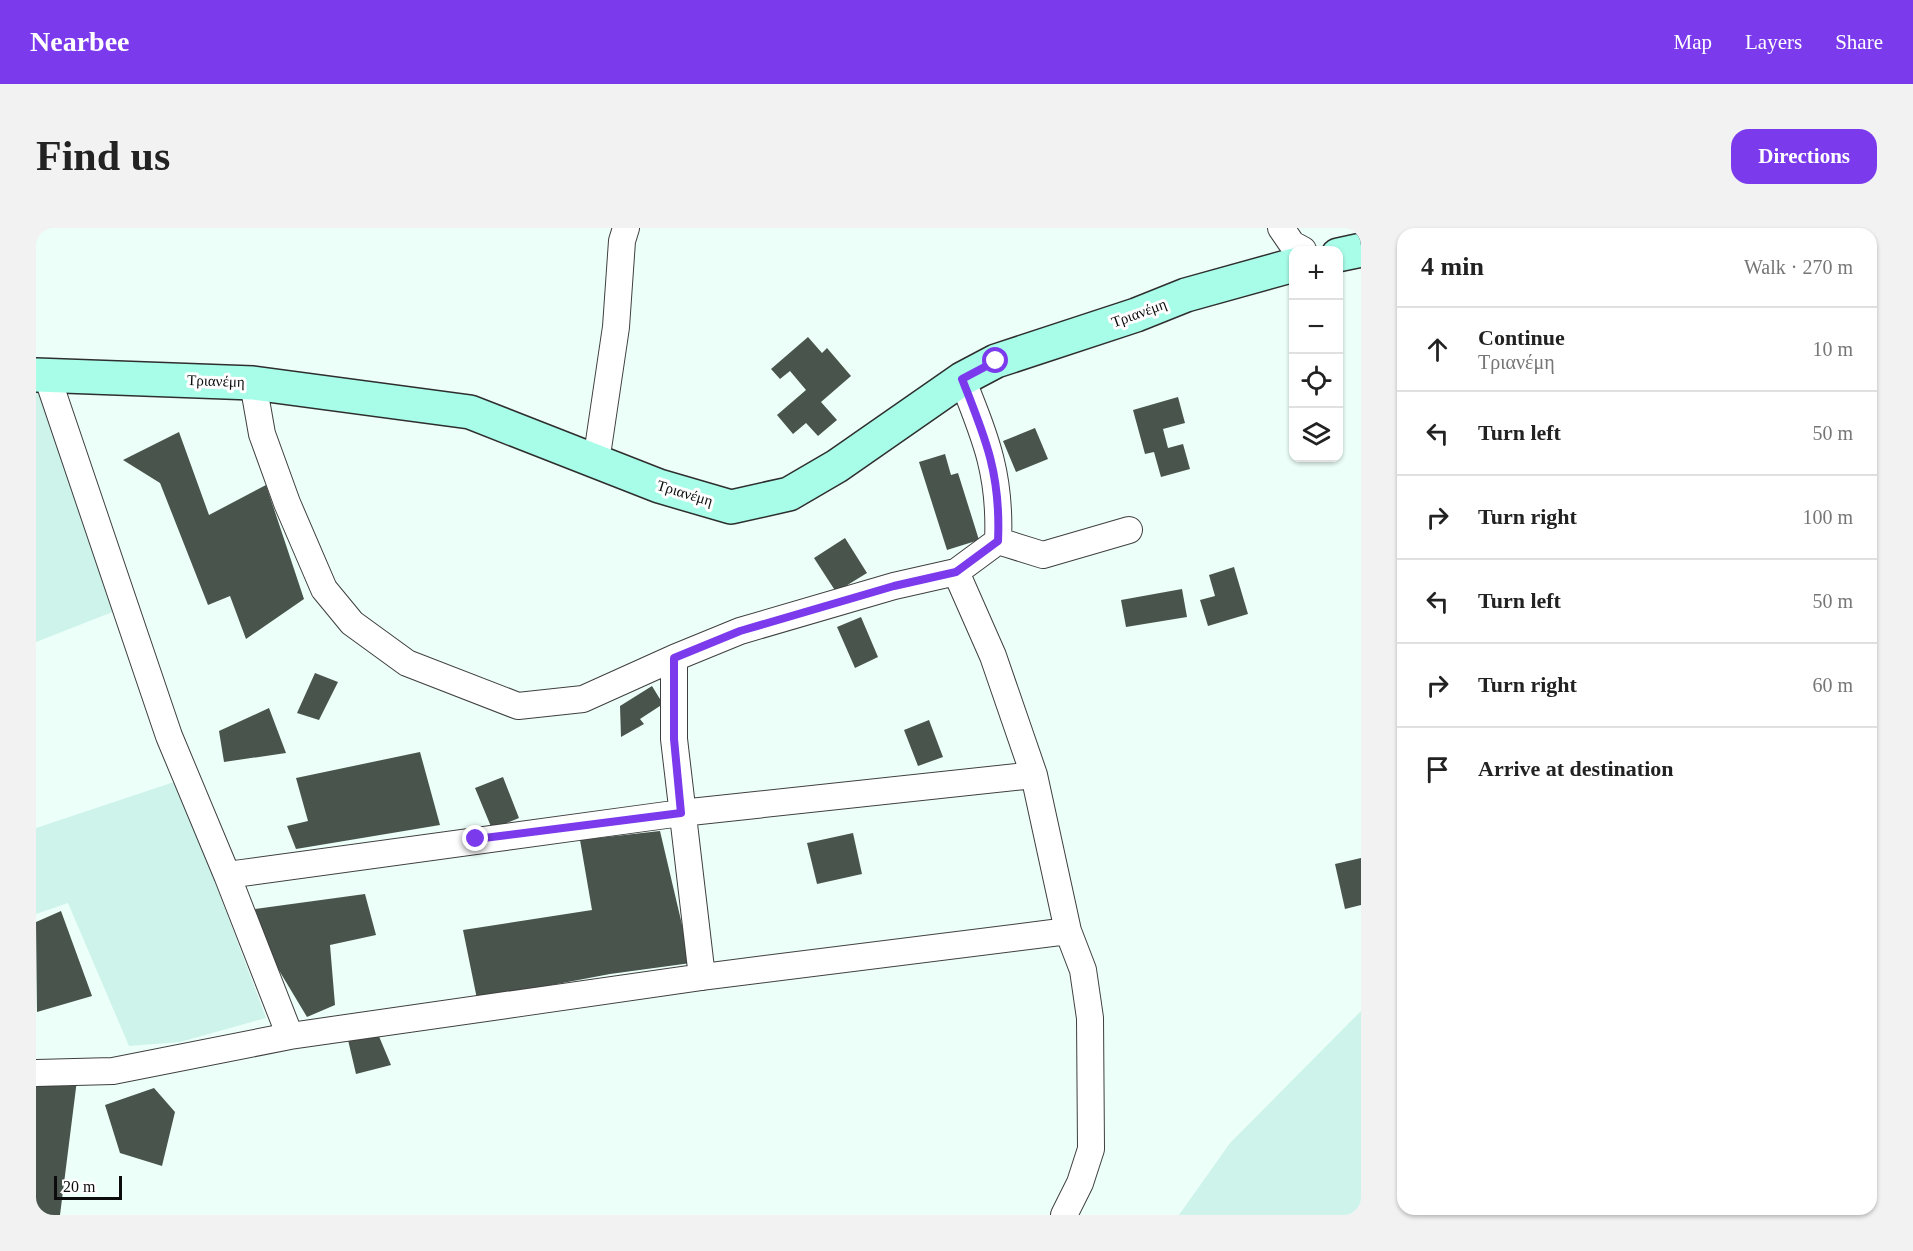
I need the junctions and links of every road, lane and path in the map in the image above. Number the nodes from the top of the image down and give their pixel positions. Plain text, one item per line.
1 (626, 228) edge
2 (1281, 228) edge
3 (1296, 246) edge
4 (1361, 250) edge
5 (1343, 254) edge
6 (1289, 266) edge
7 (42, 375) edge
8 (962, 379) junction
9 (253, 383) junction
10 (596, 462) junction
11 (1129, 530) dead end
12 (998, 541) junction
13 (956, 572) junction
14 (674, 658) junction
15 (1034, 775) junction
16 (681, 813) junction
17 (227, 875) junction
18 (1068, 931) junction
19 (702, 977) junction
20 (290, 1036) junction
21 (36, 1072) edge
22 (1064, 1215) edge

1 - 10 street
2 - 3 street
4 - 5 street
6 - 8 street, Τριανέμη
7 - 9 street, Τριανέμη
7 - 17 street
8 - 10 street, Τριανέμη
8 - 12 street
9 - 10 street, Τριανέμη
9 - 14 street
11 - 12 street
12 - 13 street
13 - 14 street
13 - 15 street
14 - 16 street
15 - 16 street
15 - 18 street
16 - 17 street
16 - 19 street
17 - 20 street
18 - 19 street
18 - 22 street
19 - 20 street
20 - 21 street

